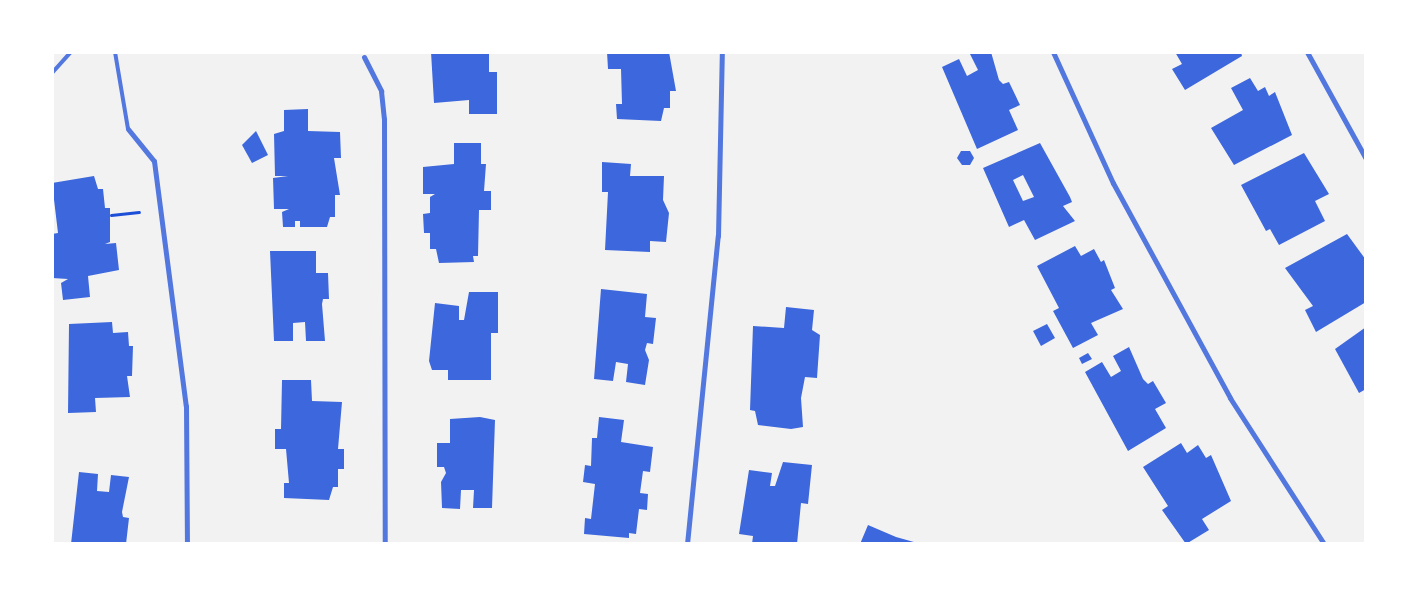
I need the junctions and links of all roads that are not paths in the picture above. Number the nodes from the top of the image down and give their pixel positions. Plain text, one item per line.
1 (70, 52) edge
2 (115, 52) edge
3 (722, 52) edge
4 (1053, 52) edge
5 (1307, 52) edge
6 (364, 57) dead end
7 (52, 73) edge
8 (128, 129) joint
9 (1366, 159) edge
10 (187, 544) edge
11 (385, 544) edge
12 (687, 544) edge
13 (1324, 544) edge

1 - 7 lane
2 - 8 lane
3 - 12 street
4 - 13 street
5 - 9 street
6 - 11 street
8 - 10 street

